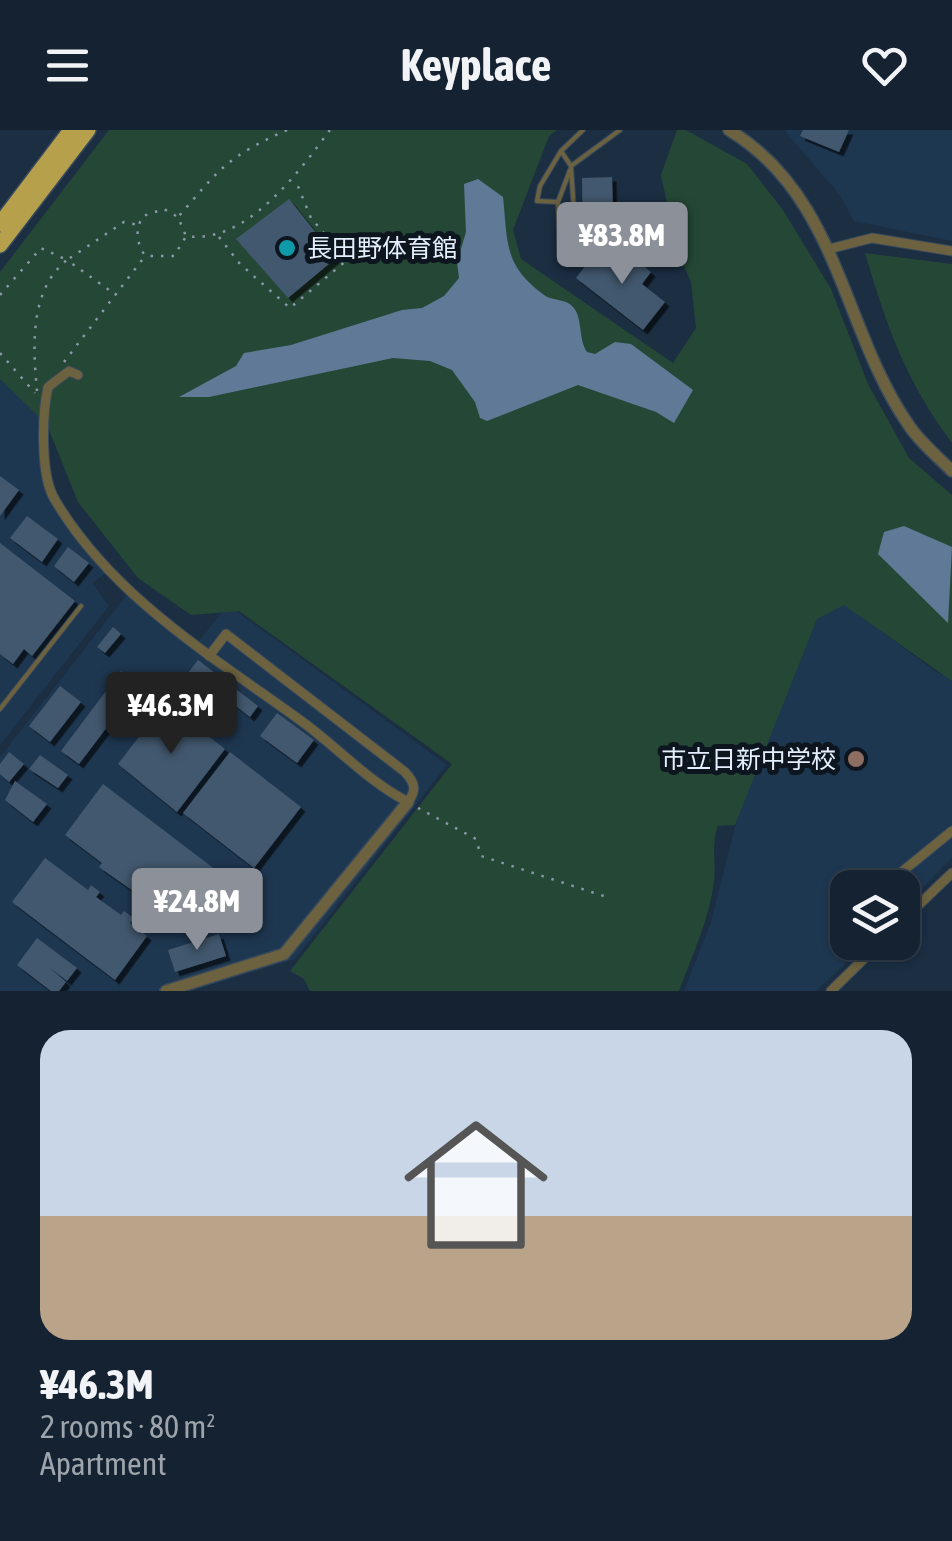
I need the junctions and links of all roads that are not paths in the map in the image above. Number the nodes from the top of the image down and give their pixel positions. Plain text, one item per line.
1 (60, 130) edge
2 (71, 130) edge
3 (91, 130) edge
4 (582, 130) edge
5 (620, 130) edge
6 (729, 130) edge
7 (749, 136) edge
8 (561, 151) junction
9 (571, 166) junction
10 (22, 195) junction
11 (558, 202) junction
12 (0, 224) edge
13 (0, 244) edge
14 (830, 249) junction
15 (952, 252) edge
16 (78, 375) dead end
17 (952, 471) edge
18 (81, 606) dead end
19 (209, 656) junction
20 (0, 709) edge
21 (408, 802) junction
22 (952, 831) edge
23 (904, 870) edge
24 (952, 873) edge
25 (920, 904) edge
26 (863, 960) edge
27 (166, 991) edge
28 (831, 991) edge

1 - 10 highway
2 - 10 highway
3 - 13 highway
4 - 8 lane
5 - 9 lane
6 - 7 street
7 - 14 street
8 - 9 lane
8 - 11 lane
9 - 11 lane
9 - 11 lane
10 - 12 highway
14 - 15 street
14 - 17 street
16 - 19 street
18 - 20 lane
19 - 21 street
19 - 21 street
21 - 27 street
22 - 23 street
24 - 25 street
26 - 28 street

